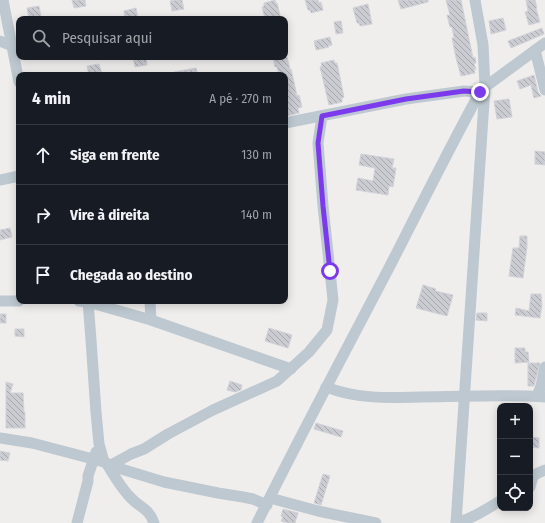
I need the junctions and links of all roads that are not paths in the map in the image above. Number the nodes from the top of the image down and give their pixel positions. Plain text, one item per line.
1 (3, 0) edge
2 (475, 0) edge
3 (8, 27) junction
4 (0, 41) edge
5 (545, 43) edge
6 (12, 46) junction
7 (535, 50) junction
8 (17, 72) edge
9 (482, 89) junction
10 (545, 90) edge
11 (322, 116) junction
12 (288, 122) edge
13 (16, 177) edge
14 (0, 180) edge
15 (0, 301) edge
16 (16, 301) edge
17 (85, 304) edge
18 (95, 304) edge
19 (150, 304) edge
20 (151, 320) junction
21 (545, 367) edge
22 (291, 369) junction
23 (326, 387) junction
24 (464, 396) junction
25 (541, 396) edge
26 (0, 438) edge
27 (107, 463) junction
28 (545, 470) edge
29 (533, 476) edge
30 (88, 481) junction
31 (268, 501) junction
32 (497, 503) edge
33 (77, 523) edge
34 (154, 523) edge
35 (257, 523) edge
36 (376, 523) edge
37 (456, 523) edge

1 - 3 street
2 - 9 street
3 - 4 street
3 - 6 street
4 - 6 street
5 - 7 street
6 - 8 street
7 - 9 street
7 - 10 street
9 - 11 street
9 - 23 street
9 - 24 street
11 - 12 street
11 - 22 street
13 - 14 street
15 - 16 street
17 - 27 street
18 - 20 street
19 - 20 street
20 - 22 street
21 - 25 street
22 - 27 street
23 - 24 street
23 - 31 street
24 - 25 street
24 - 37 street
26 - 27 street
27 - 30 street
27 - 30 street
27 - 31 street
27 - 34 street
28 - 29 street
30 - 33 street
31 - 35 street
31 - 36 street
32 - 37 street

